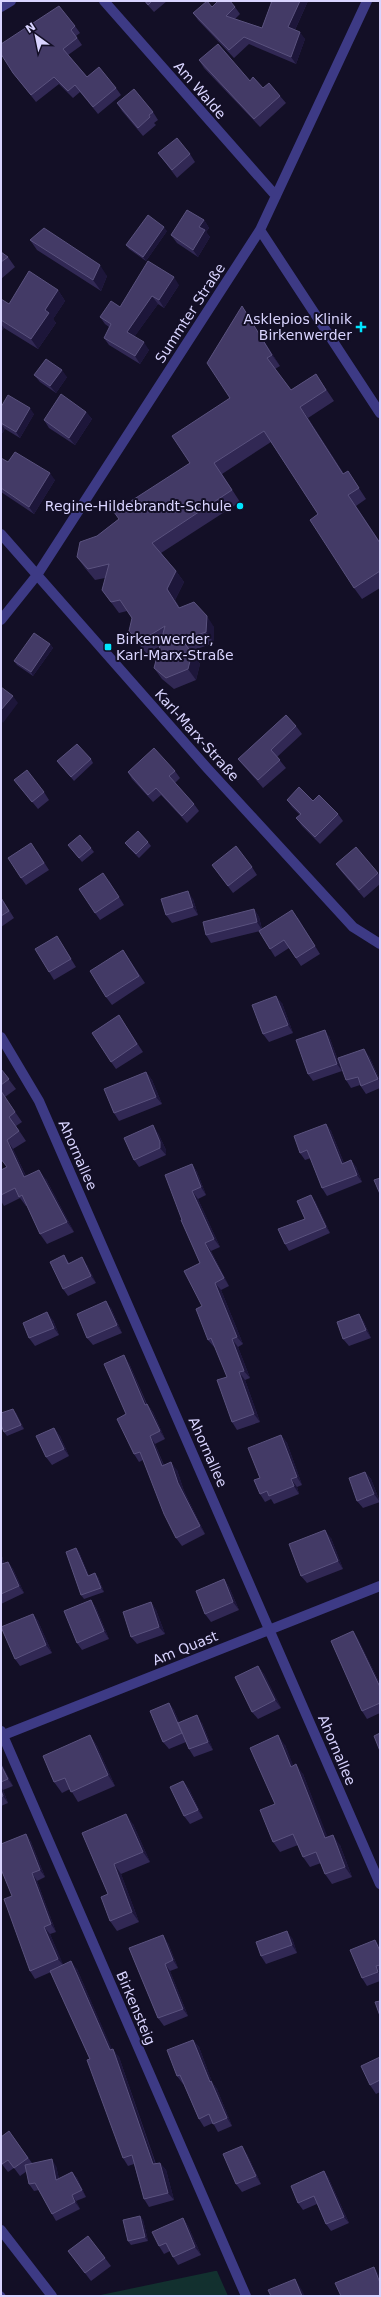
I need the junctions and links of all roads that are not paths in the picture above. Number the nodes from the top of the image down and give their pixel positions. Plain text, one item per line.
1 (11, 1) edge
2 (104, 1) edge
3 (367, 1) edge
4 (1, 7) edge
5 (276, 196) junction
6 (260, 230) junction
7 (380, 413) edge
8 (1, 534) edge
9 (37, 575) junction
10 (1, 620) edge
11 (380, 944) edge
12 (1, 1037) edge
13 (380, 1586) edge
14 (270, 1629) junction
15 (2, 1734) edge
16 (380, 1884) edge
17 (1, 2230) edge
18 (52, 2296) edge
19 (246, 2296) edge

1 - 4 street
2 - 5 street, Am Walde
3 - 5 street, Summter Straße
5 - 6 street, Summter Straße
6 - 7 street
6 - 9 street, Summter Straße
8 - 9 street, Karl-Marx-Straße
9 - 10 street, Summter Straße
9 - 11 street, Karl-Marx-Straße
12 - 14 street, Ahornallee
13 - 14 street, Am Quast
14 - 15 street, Am Quast
14 - 16 street, Ahornallee
15 - 19 street, Birkensteig
17 - 18 street

